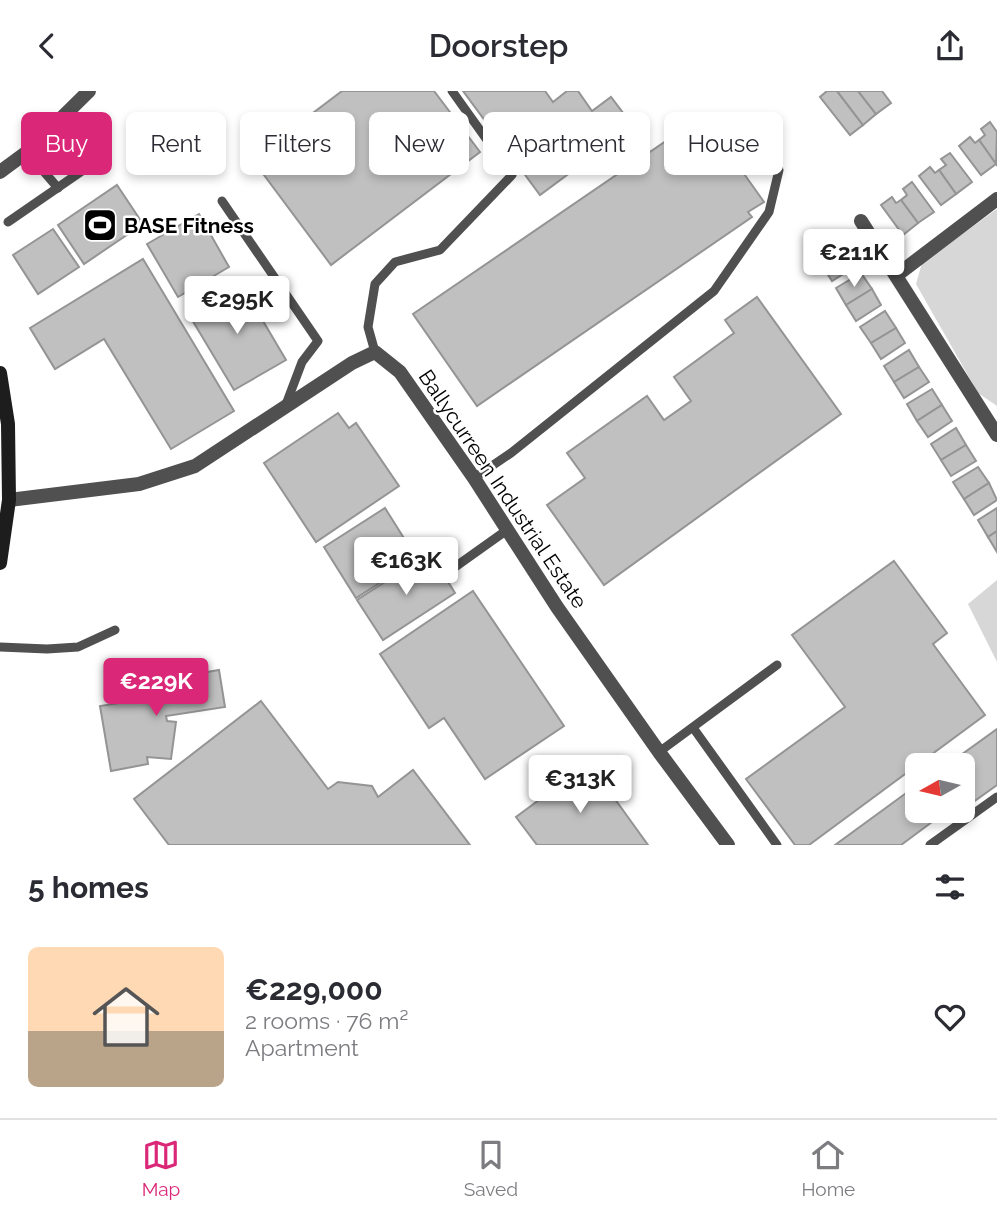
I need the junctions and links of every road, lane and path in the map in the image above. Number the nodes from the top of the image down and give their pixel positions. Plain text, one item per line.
1 (89, 91) edge
2 (453, 91) edge
3 (68, 112) edge
4 (21, 156) edge
5 (0, 172) edge
6 (47, 175) edge
7 (76, 175) edge
8 (778, 175) edge
9 (58, 188) junction
10 (997, 199) edge
11 (222, 201) dead end
12 (861, 221) dead end
13 (8, 222) dead end
14 (897, 275) junction
15 (375, 352) junction
16 (0, 374) edge
17 (285, 408) junction
18 (997, 435) edge
19 (474, 478) junction
20 (9, 500) junction
21 (508, 530) junction
22 (0, 563) edge
23 (455, 567) dead end
24 (115, 630) dead end
25 (0, 647) edge
26 (777, 665) dead end
27 (694, 729) junction
28 (659, 752) junction
29 (997, 797) edge
30 (935, 843) edge
31 (728, 845) edge
32 (778, 845) edge

1 - 3 street
2 - 15 lane
4 - 5 street
6 - 9 lane
7 - 9 lane
8 - 19 lane
9 - 13 lane
10 - 14 street
11 - 17 lane
12 - 14 street
14 - 18 street
15 - 17 street
15 - 19 street, Ballycurreen Industrial Estate
16 - 20 main road
17 - 20 street
19 - 21 street, Ballycurreen Industrial Estate
20 - 22 main road
21 - 23 lane
21 - 28 street, Ballycurreen Industrial Estate
24 - 25 lane
26 - 27 lane
27 - 28 lane
27 - 32 lane
28 - 31 street, Ballycurreen Industrial Estate
29 - 30 lane

